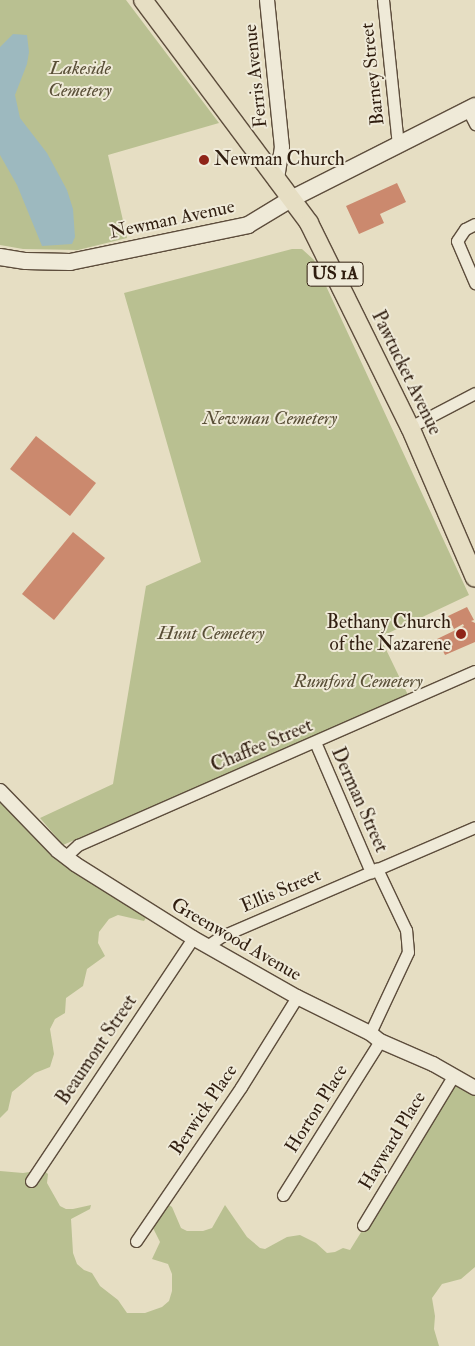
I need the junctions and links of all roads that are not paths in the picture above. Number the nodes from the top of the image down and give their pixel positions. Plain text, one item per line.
1 (267, 0) edge
2 (383, 0) edge
3 (150, 2) edge
4 (473, 113) edge
5 (398, 145) junction
6 (277, 178) junction
7 (291, 200) junction
8 (475, 224) edge
9 (0, 257) edge
10 (475, 283) edge
11 (475, 393) edge
12 (410, 427) junction
13 (470, 555) edge
14 (475, 578) edge
15 (475, 672) edge
16 (314, 742) junction
17 (0, 791) edge
18 (475, 827) edge
19 (66, 857) junction
20 (374, 871) junction
21 (193, 938) junction
22 (207, 946) junction
23 (297, 996) junction
24 (375, 1037) junction
25 (454, 1075) junction
26 (475, 1088) edge
27 (31, 1181) dead end
28 (283, 1195) dead end
29 (363, 1225) dead end
30 (136, 1241) dead end

1 - 6 street, Ferris Avenue
2 - 5 street, Barney Street
3 - 6 main road, Pawtucket Avenue / US 1A
4 - 5 main road, Newman Avenue
5 - 7 main road, Newman Avenue
6 - 7 main road, Pawtucket Avenue / US 1A
7 - 9 main road, Newman Avenue
7 - 12 main road, Pawtucket Avenue / US 1A
8 - 10 street
11 - 12 street
12 - 13 main road, Pawtucket Avenue / US 1A
13 - 14 main road, Pawtucket Avenue / US 1A
15 - 16 street, Chaffee Street
16 - 19 street, Chaffee Street
16 - 20 street, Derman Street
17 - 19 street, Greenwood Avenue
18 - 20 street, Ellis Street
19 - 21 street, Greenwood Avenue
20 - 22 street, Ellis Street
20 - 24 street, Derman Street
21 - 22 street, Greenwood Avenue
21 - 27 street, Beaumont Street
22 - 23 street, Greenwood Avenue
23 - 24 street, Greenwood Avenue
23 - 30 street, Berwick Place
24 - 25 street, Greenwood Avenue
24 - 28 street, Horton Place
25 - 26 street, Greenwood Avenue
25 - 29 street, Hayward Place

